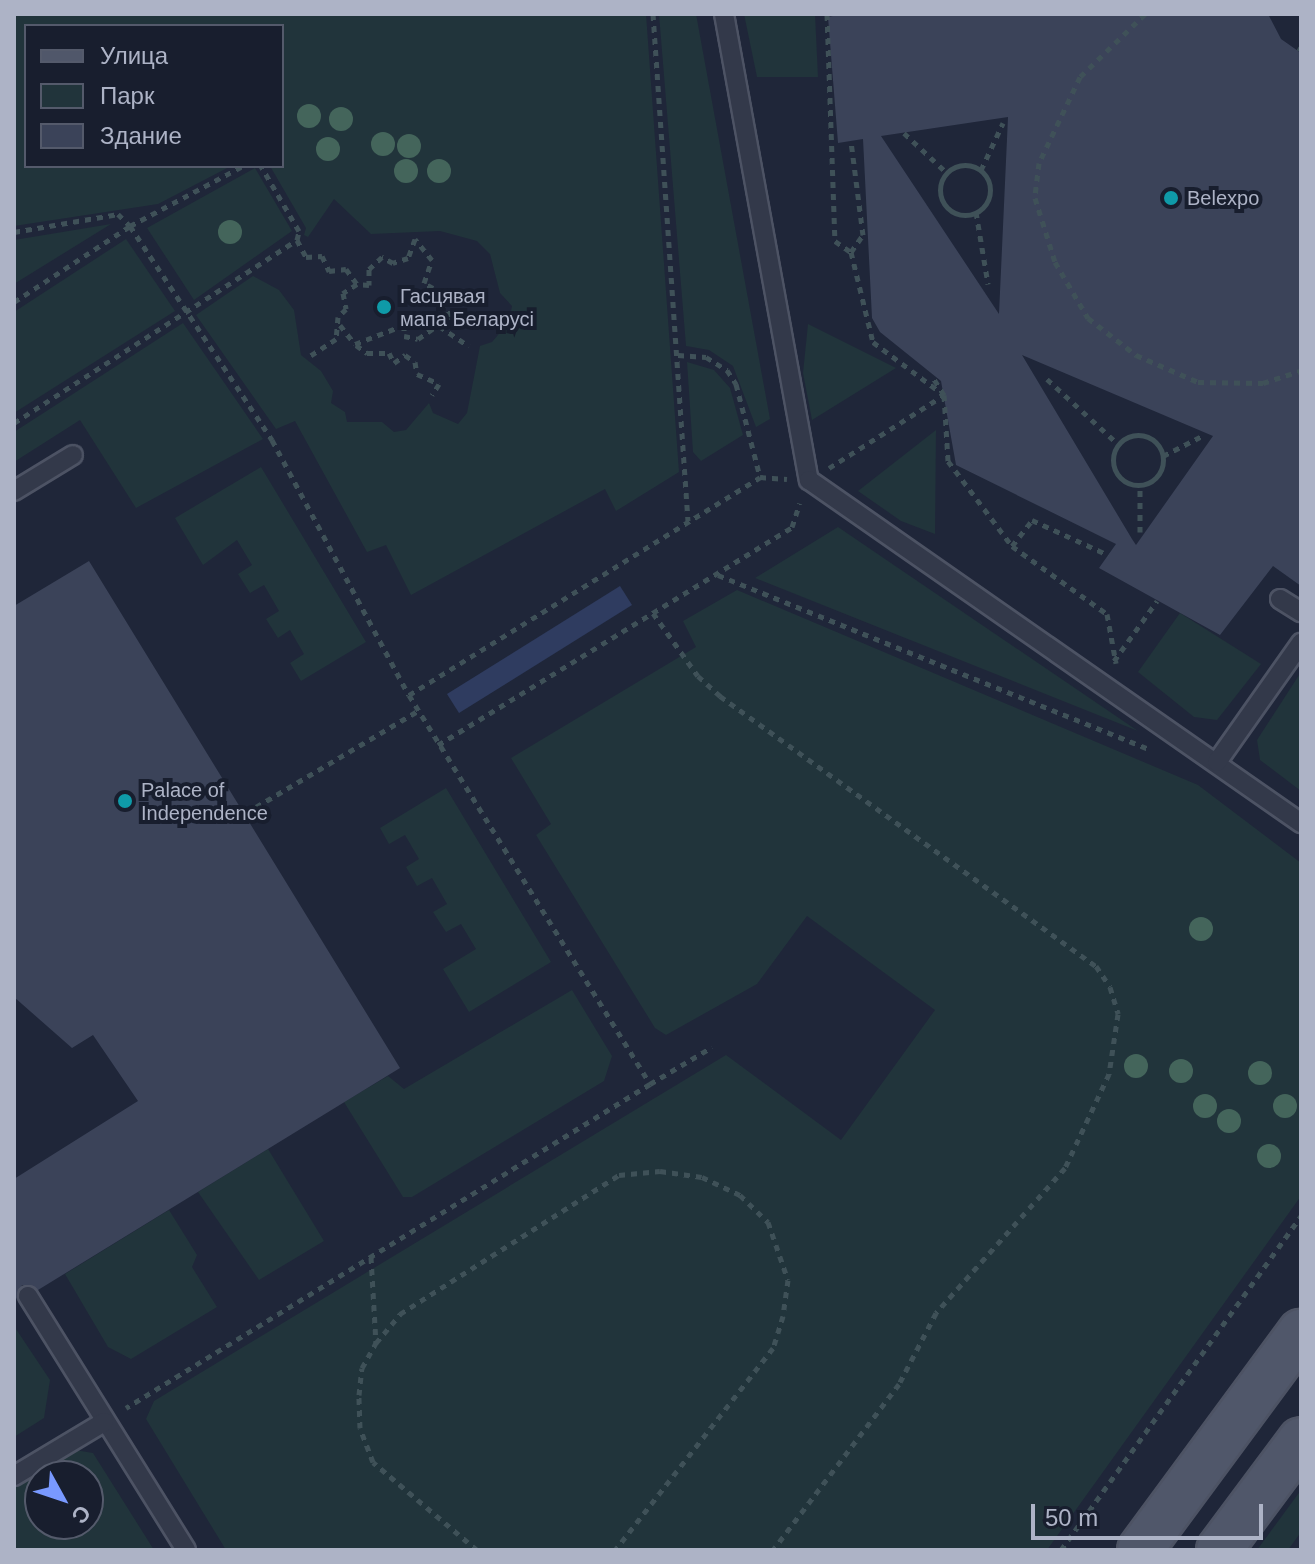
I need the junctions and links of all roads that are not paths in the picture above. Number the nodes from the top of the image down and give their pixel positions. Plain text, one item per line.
1 (724, 14) edge
2 (73, 455) dead end
3 (14, 491) edge
4 (1280, 599) dead end
5 (1301, 612) edge
6 (1301, 643) edge
7 (1217, 762) junction
8 (1301, 823) edge
9 (28, 1296) dead end
10 (1301, 1332) edge
11 (104, 1422) junction
12 (1301, 1440) edge
13 (14, 1476) edge
14 (186, 1550) edge
15 (1140, 1550) edge
16 (1219, 1550) edge

1 - 7 lane
2 - 3 lane
4 - 5 lane
6 - 7 lane
7 - 8 lane
9 - 11 lane
10 - 15 main road
11 - 13 lane
11 - 14 lane
12 - 16 main road

